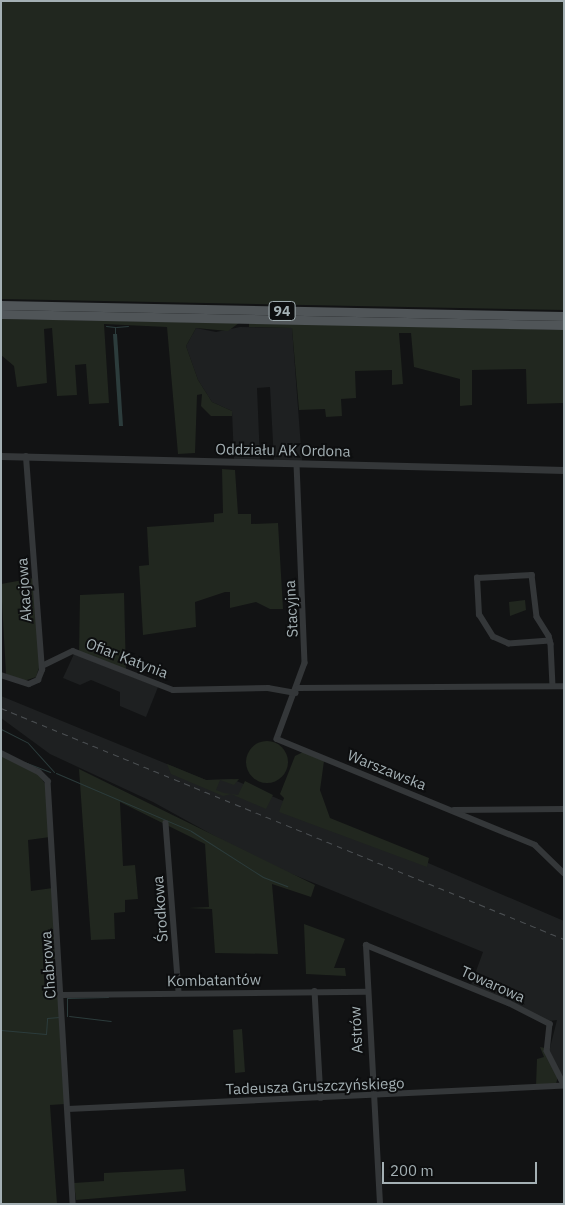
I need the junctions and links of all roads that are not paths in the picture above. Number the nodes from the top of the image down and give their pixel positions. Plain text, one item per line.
1 (1, 305) edge
2 (1, 314) edge
3 (564, 316) edge
4 (564, 325) edge
5 (1, 456) edge
6 (26, 457) junction
7 (297, 464) junction
8 (564, 470) edge
9 (550, 641) junction
10 (42, 666) junction
11 (1, 675) edge
12 (553, 686) junction
13 (564, 686) edge
14 (297, 690) junction
15 (285, 742) joint
16 (1, 752) edge
17 (564, 809) edge
18 (452, 810) junction
19 (481, 810) junction
20 (479, 822) junction
21 (166, 823) dead end
22 (564, 873) edge
23 (366, 946) joint
24 (315, 991) junction
25 (179, 992) junction
26 (367, 992) junction
27 (62, 995) junction
28 (564, 1085) edge
29 (372, 1096) junction
30 (321, 1098) junction
31 (68, 1109) junction
32 (73, 1204) edge
33 (380, 1204) edge

1 - 3 main road, 94
2 - 4 main road, 94
5 - 6 street, Oddziału AK Ordona
6 - 7 street, Oddziału AK Ordona
6 - 10 street, Akacjowa
7 - 8 street, Oddziału AK Ordona
7 - 14 street, Stacyjna
9 - 9 street
9 - 12 street
10 - 11 street
10 - 14 street, Ofiar Katynia
12 - 13 street, Ofiar Katynia
12 - 14 street, Ofiar Katynia
14 - 15 street, Stacyjna
15 - 18 street, Warszawska
16 - 27 street, Chabrowa
17 - 19 street, Warszawska
18 - 19 street, Warszawska
18 - 20 street
19 - 20 street
20 - 22 street
21 - 25 street, Środkowa
23 - 26 street, Astrów
23 - 28 street, Towarowa
24 - 25 street, Kombatantów
24 - 26 street, Kombatantów
24 - 30 street
25 - 27 street, Kombatantów
26 - 29 street, Astrów
27 - 31 street, Chabrowa
28 - 29 street, Tadeusza Gruszczyńskiego
29 - 30 street, Tadeusza Gruszczyńskiego
29 - 33 street, Astrów
30 - 31 street, Tadeusza Gruszczyńskiego
31 - 32 street, Chabrowa

